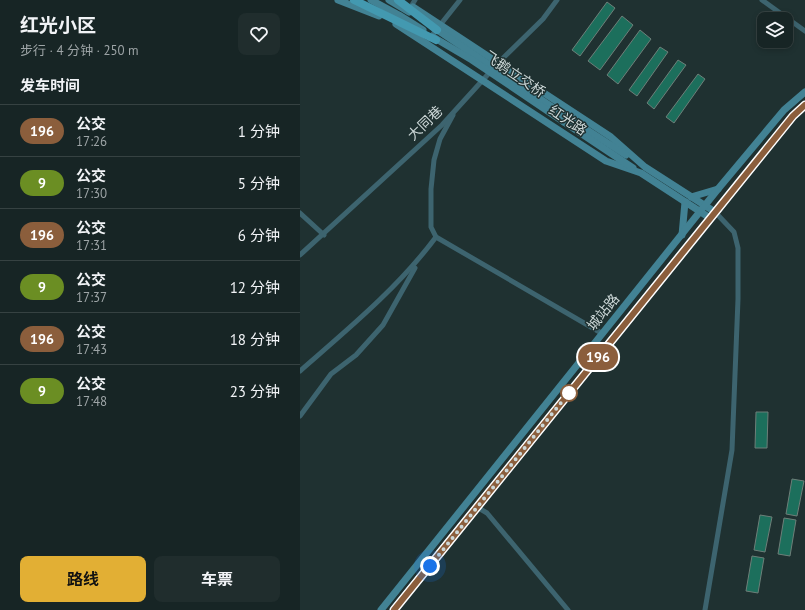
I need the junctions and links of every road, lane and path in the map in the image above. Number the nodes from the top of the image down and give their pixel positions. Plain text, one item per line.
1 (338, 0) edge
2 (354, 0) edge
3 (371, 0) edge
4 (389, 0) edge
5 (399, 0) edge
6 (416, 0) edge
7 (460, 0) edge
8 (557, 0) edge
9 (762, 0) edge
10 (411, 6) junction
11 (389, 20) junction
12 (397, 25) junction
13 (439, 27) junction
14 (805, 30) edge
15 (436, 40) junction
16 (426, 42) junction
17 (498, 63) junction
18 (483, 79) junction
19 (805, 92) edge
20 (805, 105) edge
21 (456, 109) junction
22 (565, 120) junction
23 (643, 170) junction
24 (718, 189) junction
25 (688, 199) junction
26 (702, 209) junction
27 (715, 212) junction
28 (300, 213) edge
29 (710, 218) junction
30 (324, 235) junction
31 (682, 235) junction
32 (436, 237) junction
33 (300, 255) edge
34 (419, 260) junction
35 (603, 334) junction
36 (300, 371) edge
37 (300, 416) edge
38 (477, 507) junction
39 (381, 610) edge
40 (394, 610) edge
41 (568, 610) edge
42 (705, 610) edge

1 - 11 main road
2 - 11 main road, 红光路
2 - 15 main road, bridge
3 - 15 main road, 飞鹅立交桥, bridge
4 - 13 main road, 飞鹅立交桥, bridge
5 - 10 main road, 红光路
5 - 13 main road, bridge
6 - 10 street
7 - 13 street
8 - 17 street, 大同巷
9 - 14 street
10 - 12 street
10 - 13 main road, 红光路
11 - 12 main road, 红光路
12 - 16 main road, 红光路
13 - 16 street
13 - 17 main road, 红光路
13 - 22 main road, 飞鹅立交桥, bridge
15 - 22 main road, 飞鹅立交桥, bridge
16 - 18 main road, 红光路
17 - 18 street, 大同巷
17 - 23 main road, 红光路
18 - 21 street, 大同巷
18 - 23 main road, 红光路
19 - 24 main road, 城站路
20 - 27 main road, 城站路
21 - 30 street, 大同巷
21 - 32 street
22 - 23 main road, 飞鹅立交桥
23 - 25 main road, 红光路
24 - 25 main road
24 - 26 main road, 城站路
25 - 26 main road, 红光路
25 - 31 main road
26 - 27 main road, 红光路
26 - 29 main road, 红光路
26 - 31 main road, 城站路
27 - 29 main road, 城站路
27 - 42 street
28 - 30 street
29 - 38 main road, 城站路
30 - 33 street, 大同巷
31 - 35 main road, 城站路
32 - 34 street
32 - 35 street
34 - 36 street
34 - 37 street
35 - 39 main road, 城站路
38 - 40 main road, 城站路
38 - 41 street

